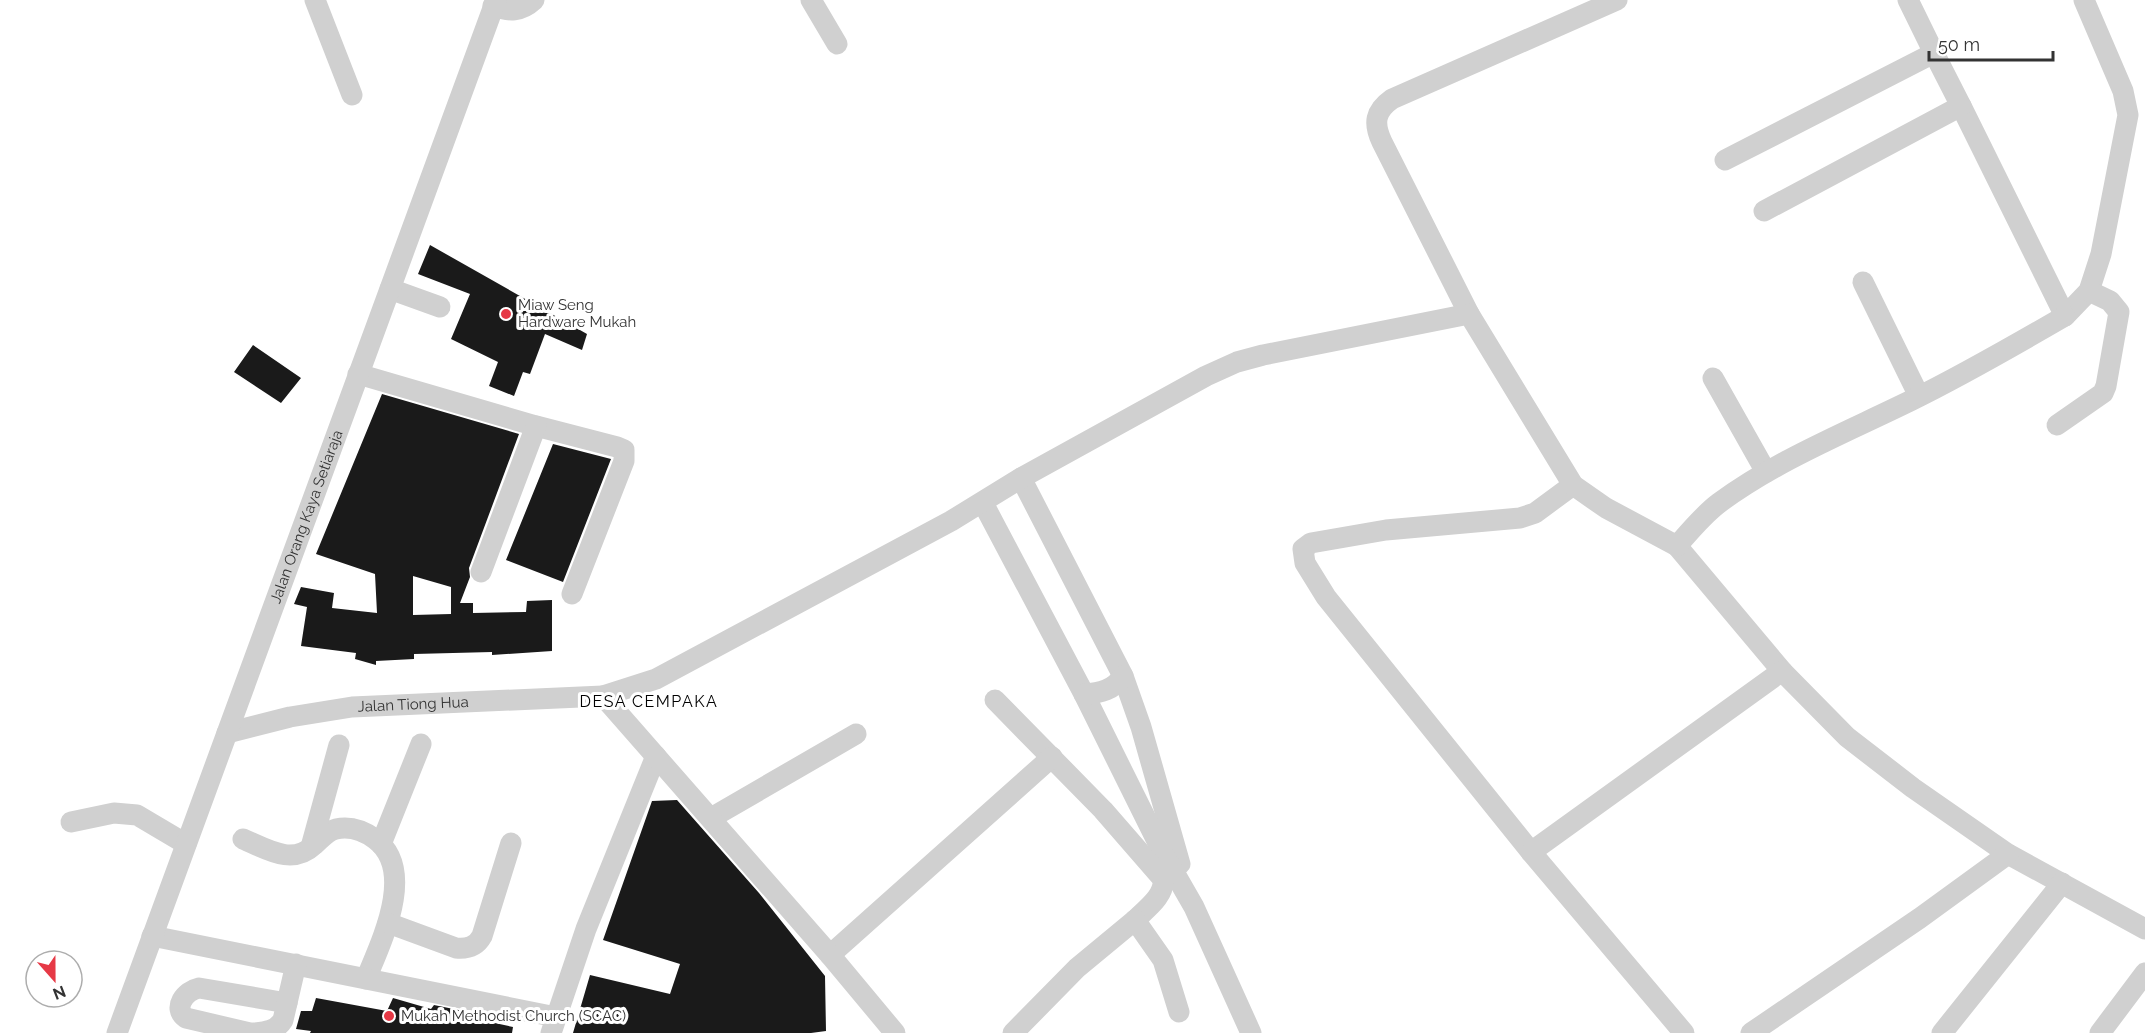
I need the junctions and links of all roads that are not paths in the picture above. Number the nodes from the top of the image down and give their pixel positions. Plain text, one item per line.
1 (315, 0) edge
2 (534, 0) edge
3 (811, 0) edge
4 (1617, 0) edge
5 (1908, 0) edge
6 (2084, 0) edge
7 (495, 3) edge
8 (837, 44) dead end
9 (1934, 53) junction
10 (352, 95) dead end
11 (1961, 106) junction
12 (1725, 160) dead end
13 (1764, 212) dead end
14 (1863, 282) dead end
15 (390, 289) junction
16 (2089, 291) junction
17 (441, 307) dead end
18 (1468, 315) junction
19 (2065, 316) junction
20 (358, 374) junction
21 (1713, 378) dead end
22 (1919, 396) junction
23 (2057, 425) dead end
24 (536, 426) junction
25 (1766, 472) junction
26 (1022, 478) junction
27 (1573, 485) junction
28 (983, 503) junction
29 (1677, 546) junction
30 (481, 572) dead end
31 (572, 594) dead end
32 (1782, 671) junction
33 (1124, 676) junction
34 (1084, 694) junction
35 (603, 696) junction
36 (995, 700) dead end
37 (226, 733) junction
38 (856, 734) dead end
39 (421, 744) dead end
40 (339, 745) dead end
41 (656, 756) junction
42 (1052, 758) junction
43 (711, 818) junction
44 (70, 822) dead end
45 (243, 839) dead end
46 (511, 843) dead end
47 (186, 844) junction
48 (381, 844) junction
49 (311, 848) junction
50 (1531, 852) junction
51 (2008, 854) junction
52 (2062, 883) junction
53 (1194, 907) junction
54 (1135, 920) junction
55 (388, 923) junction
56 (2145, 929) edge
57 (152, 936) junction
58 (831, 955) junction
59 (296, 964) junction
60 (366, 979) junction
61 (2143, 981) edge
62 (287, 1004) junction
63 (1179, 1012) dead end
64 (554, 1025) edge
65 (117, 1033) edge
66 (252, 1033) edge
67 (895, 1033) edge
68 (1013, 1033) edge
69 (1251, 1033) edge
70 (1684, 1033) edge
71 (1751, 1033) edge
72 (1942, 1033) edge
73 (2100, 1033) edge

1 - 10 street
2 - 7 street
3 - 8 street
4 - 18 street
5 - 9 street
6 - 16 street
7 - 15 street, Jalan Orang Kaya Setiaraja
9 - 11 street
9 - 12 street
11 - 13 street
11 - 19 street
14 - 22 street
15 - 17 street
15 - 20 street, Jalan Orang Kaya Setiaraja
16 - 19 street
16 - 23 street
18 - 26 street, Jalan Tiong Hua
18 - 27 street
19 - 22 street
20 - 24 street
20 - 37 street, Jalan Orang Kaya Setiaraja
21 - 25 street
22 - 25 street
24 - 30 street
24 - 31 street
25 - 29 street
26 - 28 street, Jalan Tiong Hua
26 - 33 street
27 - 29 street
27 - 50 street
28 - 34 street
28 - 35 street, Jalan Tiong Hua
29 - 32 street
32 - 50 street
32 - 51 street
33 - 34 street
33 - 53 street
34 - 53 street
35 - 37 street, Jalan Tiong Hua
35 - 41 street
36 - 42 street
37 - 47 street, Jalan Orang Kaya Setiaraja
38 - 43 street
39 - 48 street
40 - 49 street
41 - 43 street
41 - 64 street
42 - 54 street
42 - 58 street
43 - 58 street
44 - 47 street
45 - 49 street
46 - 55 street
47 - 57 street, Jalan Orang Kaya Setiaraja
48 - 49 street
48 - 55 street
50 - 70 street
51 - 52 street
51 - 71 street
52 - 56 street
52 - 72 street
53 - 69 street
54 - 63 street
54 - 68 street
55 - 60 street
57 - 59 street
57 - 65 street, Jalan Orang Kaya Setiaraja
58 - 67 street
59 - 60 street
59 - 62 street
60 - 64 street
61 - 73 street
62 - 66 street
62 - 66 street

